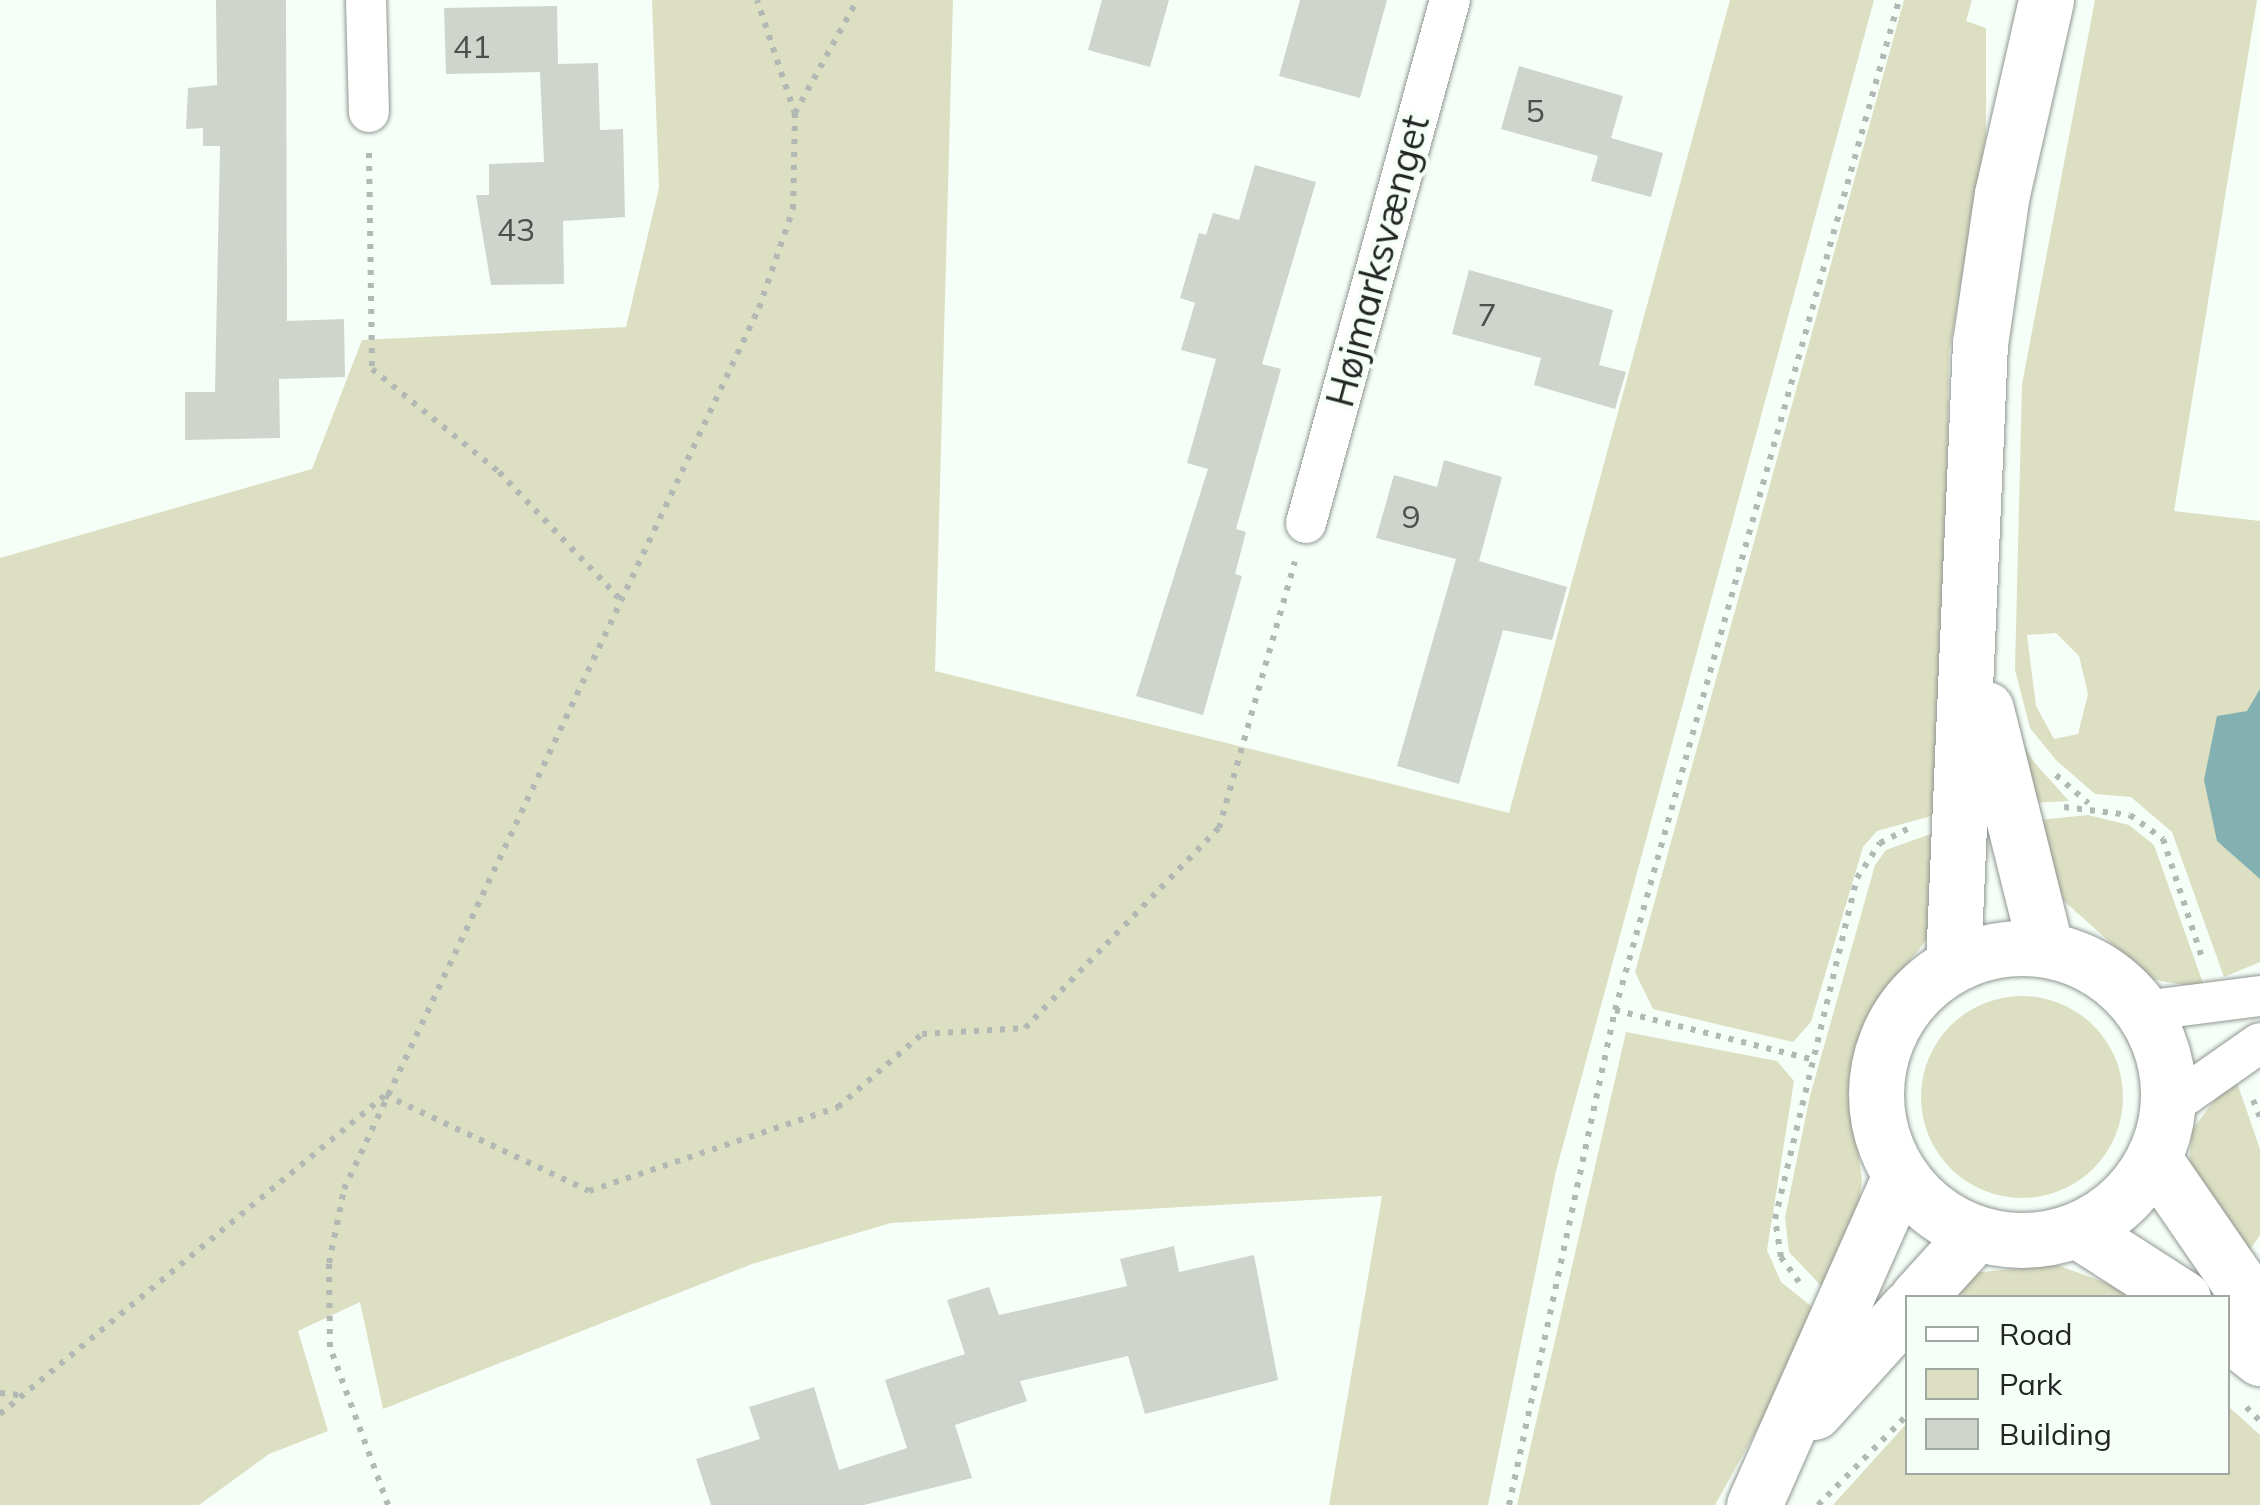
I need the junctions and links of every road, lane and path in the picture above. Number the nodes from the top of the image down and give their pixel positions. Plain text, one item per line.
1 (366, 0) edge
2 (757, 0) edge
3 (857, 0) edge
4 (1450, 0) edge
5 (1899, 0) edge
6 (2046, 0) edge
7 (369, 112) joint
8 (795, 114) junction
9 (1306, 522) joint
10 (621, 600) junction
11 (1968, 618) junction
12 (2046, 949) junction
13 (1953, 964) junction
14 (2260, 996) edge
15 (1615, 1010) junction
16 (2143, 1012) junction
17 (2260, 1043) edge
18 (1814, 1060) dead end
19 (386, 1095) junction
20 (2160, 1133) junction
21 (1900, 1175) junction
22 (2077, 1230) junction
23 (1976, 1234) junction
24 (1919, 1295) edge
25 (2178, 1295) edge
26 (1905, 1311) edge
27 (2260, 1313) edge
28 (2230, 1335) edge
29 (2260, 1358) edge
30 (0, 1393) edge
31 (20, 1395) junction
32 (0, 1414) edge
33 (1905, 1417) edge
34 (1791, 1436) junction
35 (388, 1505) edge
36 (1509, 1505) edge
37 (1754, 1505) edge
38 (1818, 1505) edge

1 - 7 street
2 - 8 path
3 - 8 path
4 - 9 street, Højmarksvænget
5 - 15 path
6 - 11 street
7 - 10 path
8 - 10 path
9 - 19 path
10 - 19 path
11 - 12 street
11 - 13 street
12 - 13 street
12 - 16 street
13 - 21 street
14 - 16 street
15 - 18 path
15 - 36 path
16 - 20 street
17 - 20 street
19 - 31 path
19 - 35 path
20 - 22 street
20 - 27 street
21 - 23 street
21 - 34 street
22 - 23 street
22 - 25 street
23 - 24 street
26 - 34 street
28 - 29 street
30 - 31 path
31 - 32 path
33 - 38 path
34 - 37 street

